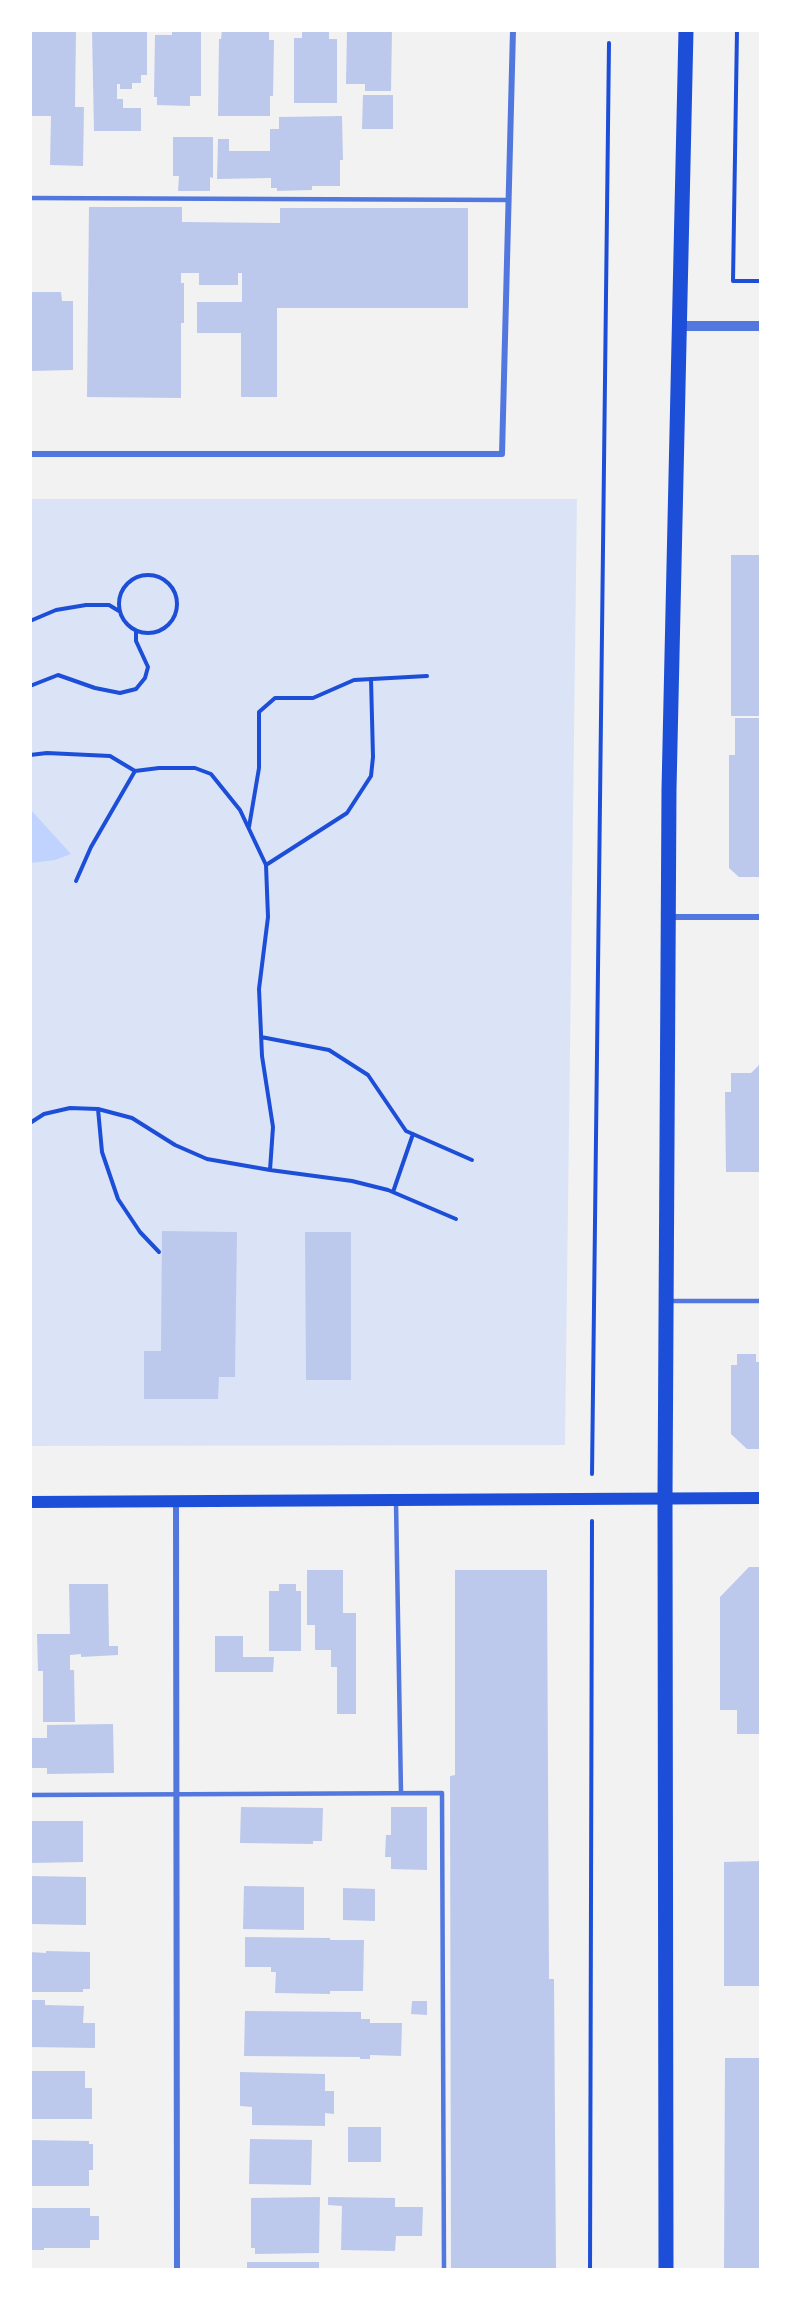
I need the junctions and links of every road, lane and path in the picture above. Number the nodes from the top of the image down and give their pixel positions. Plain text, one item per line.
1 (513, 30) edge
2 (686, 30) edge
3 (737, 30) edge
4 (609, 43) dead end
5 (30, 198) edge
6 (509, 200) junction
7 (761, 281) edge
8 (678, 326) junction
9 (761, 326) edge
10 (30, 454) edge
11 (120, 611) junction
12 (30, 621) edge
13 (136, 631) junction
14 (427, 676) dead end
15 (371, 679) junction
16 (30, 686) edge
17 (30, 755) edge
18 (135, 771) junction
19 (248, 828) junction
20 (266, 865) junction
21 (76, 881) dead end
22 (669, 917) junction
23 (761, 918) edge
24 (261, 1037) junction
25 (98, 1109) junction
26 (30, 1123) edge
27 (413, 1134) junction
28 (472, 1160) dead end
29 (270, 1170) junction
30 (393, 1192) junction
31 (456, 1219) dead end
32 (159, 1252) dead end
33 (666, 1301) junction
34 (761, 1301) edge
35 (592, 1463) dead end
36 (664, 1497) junction
37 (761, 1498) edge
38 (396, 1499) junction
39 (176, 1500) junction
40 (30, 1502) edge
41 (591, 1557) dead end
42 (401, 1793) junction
43 (176, 1794) junction
44 (30, 1795) edge
45 (177, 2270) edge
46 (444, 2270) edge
47 (590, 2270) edge
48 (666, 2270) edge

1 - 6 street
2 - 8 main road
3 - 7 path
4 - 35 path
5 - 6 lane
6 - 10 street
8 - 9 street
8 - 22 main road
11 - 12 path
11 - 13 path
11 - 13 path
13 - 16 path
14 - 15 path
15 - 19 path
15 - 20 path
17 - 18 path
18 - 19 path
18 - 21 path
19 - 20 path
20 - 24 path
22 - 23 street
22 - 33 main road
24 - 27 path
24 - 29 path
25 - 26 path
25 - 29 path
25 - 32 path
27 - 28 path
27 - 30 path
29 - 30 path
30 - 31 path
33 - 34 lane
33 - 36 main road
36 - 37 main road
36 - 38 main road
36 - 48 main road
38 - 39 main road
38 - 42 lane
39 - 40 main road
39 - 43 street
41 - 47 path
42 - 43 lane
42 - 46 lane
43 - 44 lane
43 - 45 street

